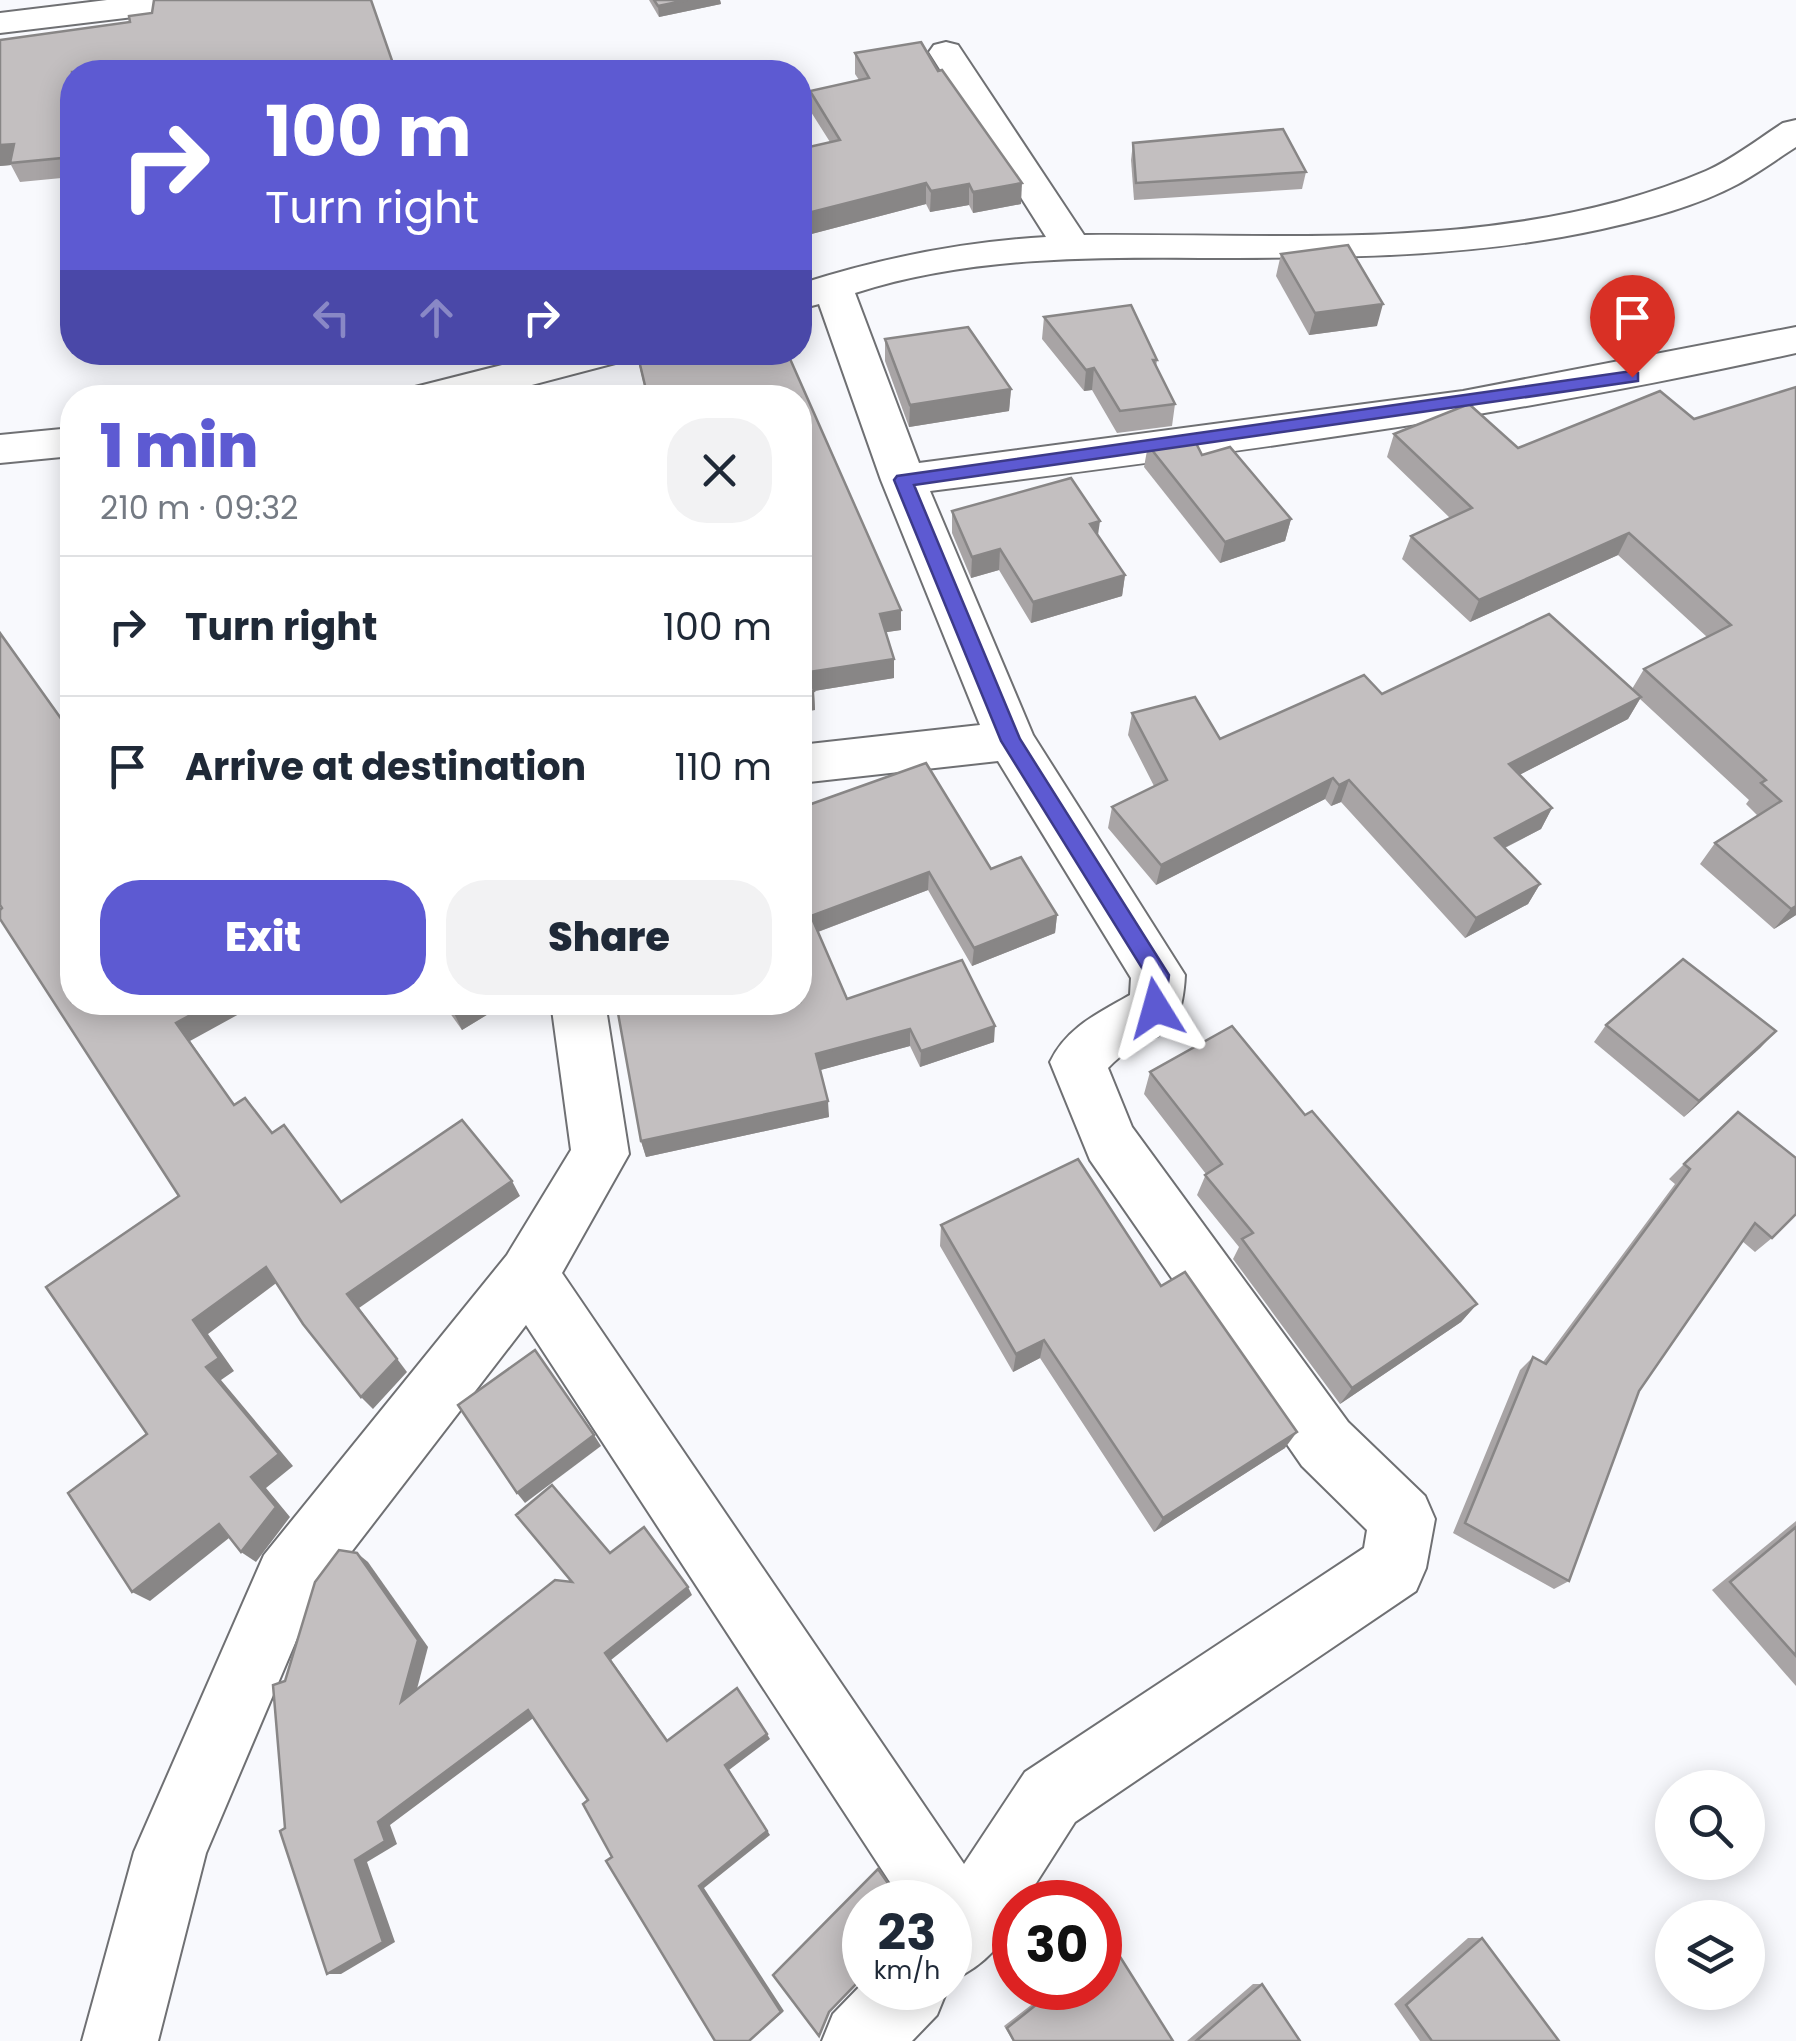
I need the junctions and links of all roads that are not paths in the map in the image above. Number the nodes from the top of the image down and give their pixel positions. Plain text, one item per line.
1 (192, 0) edge
2 (0, 23) edge
3 (946, 52) dead end
4 (1796, 131) edge
5 (1072, 248) junction
6 (816, 292) edge
7 (1796, 340) edge
8 (557, 365) edge
9 (477, 385) edge
10 (60, 443) edge
11 (0, 449) edge
12 (903, 480) junction
13 (1011, 741) junction
14 (812, 763) edge
15 (580, 1015) edge
16 (528, 1275) junction
17 (926, 1880) edge
18 (972, 1897) edge
19 (889, 2010) edge
20 (120, 2041) edge
21 (860, 2041) edge

1 - 2 street
3 - 5 street
4 - 5 street
5 - 6 street
6 - 12 street
7 - 12 street
8 - 9 street
10 - 11 street
12 - 13 street
13 - 14 street
13 - 18 street
15 - 16 street
16 - 17 street
16 - 20 street
19 - 21 street

